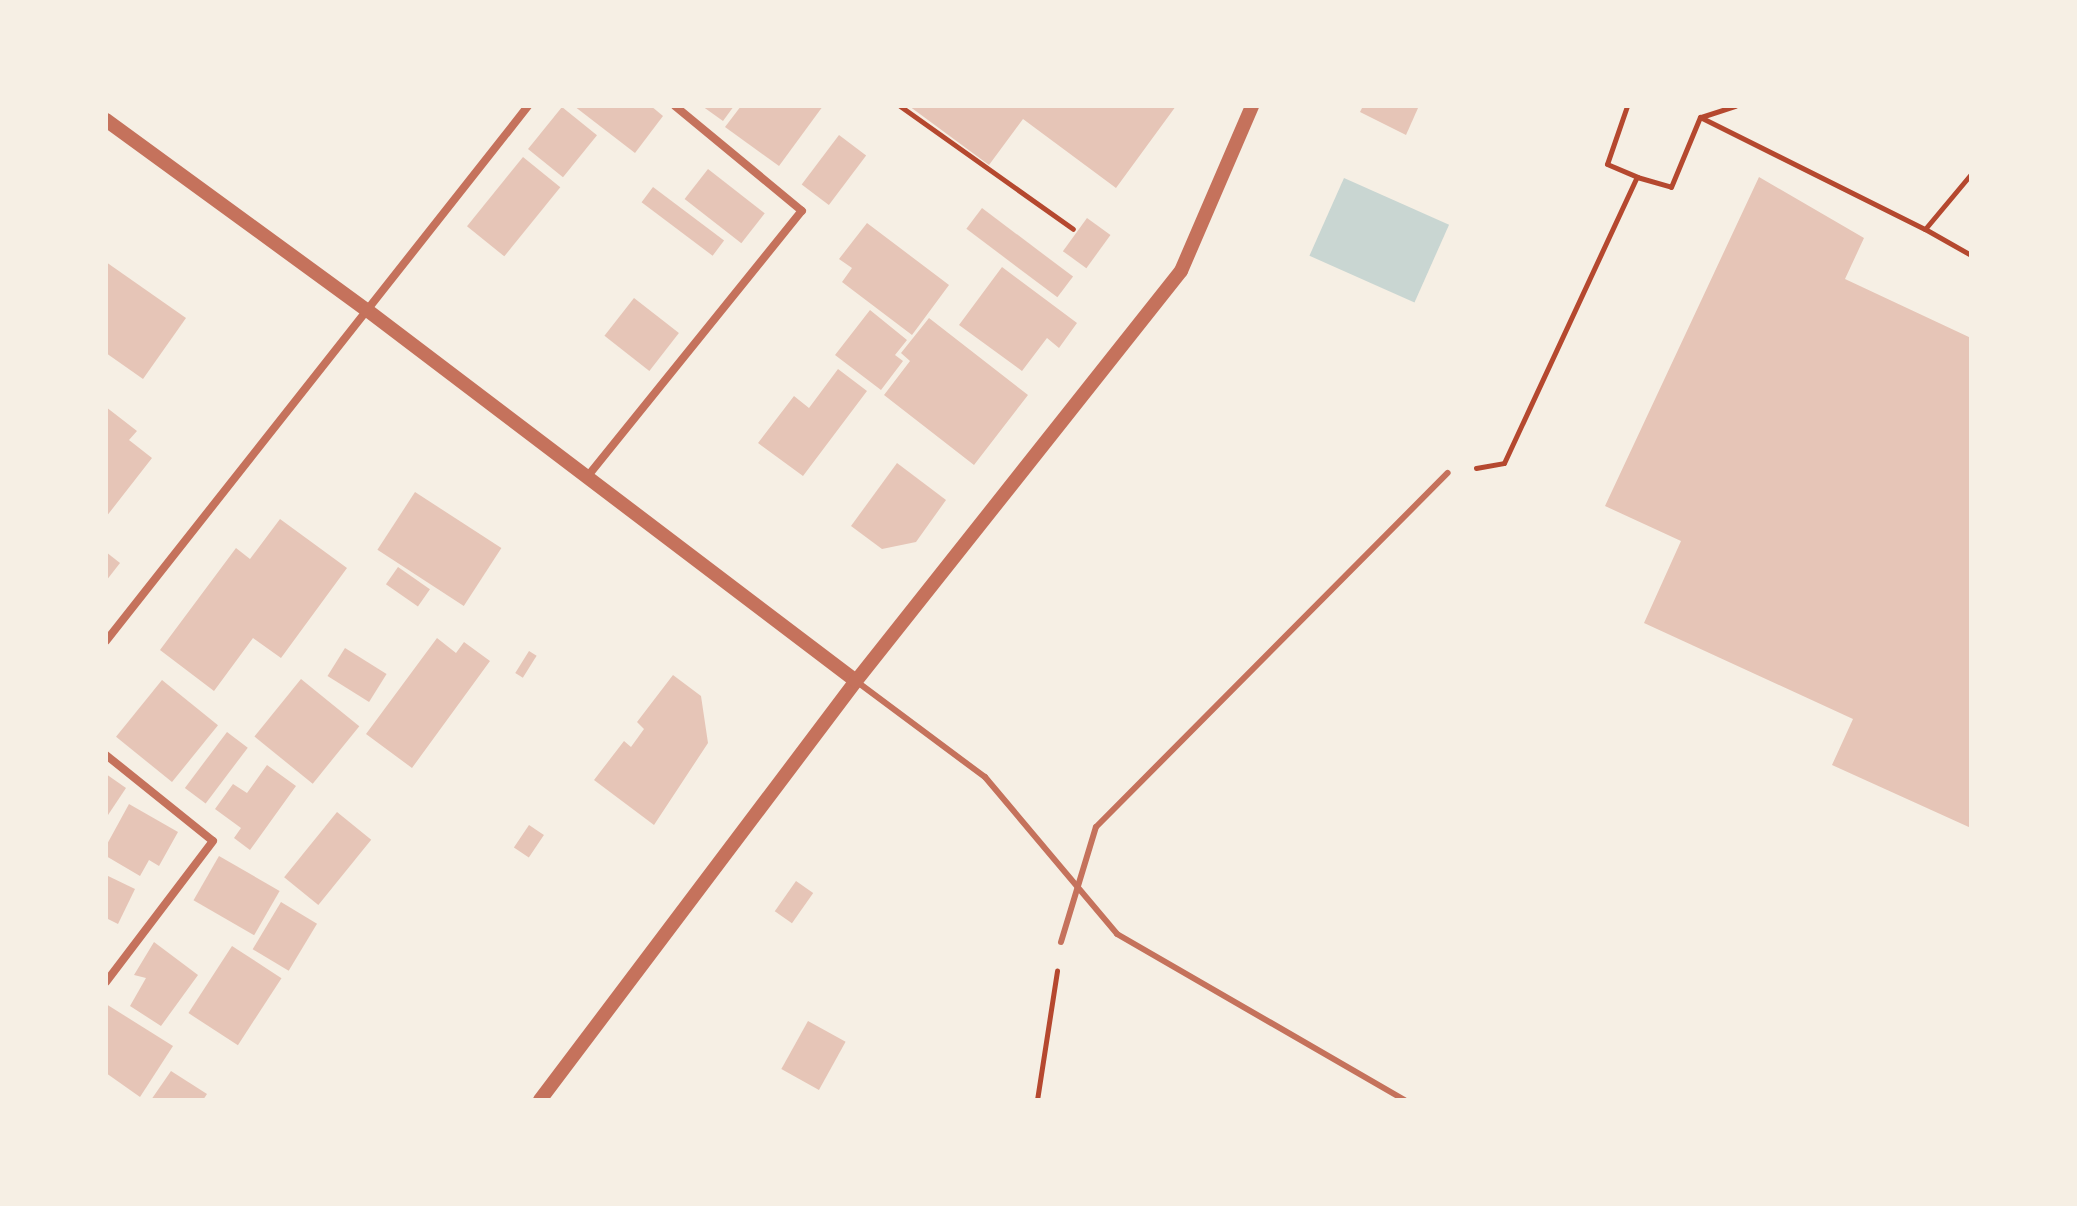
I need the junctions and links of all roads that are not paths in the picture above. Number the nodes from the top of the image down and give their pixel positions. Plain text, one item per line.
1 (528, 106) edge
2 (675, 106) edge
3 (1252, 106) edge
4 (106, 120) edge
5 (367, 310) junction
6 (1447, 473) road end
7 (587, 477) junction
8 (106, 641) edge
9 (856, 681) junction
10 (106, 755) edge
11 (1077, 881) junction
12 (1061, 942) road end
13 (106, 982) edge
14 (540, 1100) edge
15 (1404, 1100) edge

1 - 5 street
2 - 7 street
3 - 9 street
4 - 5 street
5 - 7 street
5 - 8 street
6 - 11 lane
7 - 9 street
9 - 11 lane
9 - 14 street
10 - 13 street
11 - 12 lane
11 - 15 lane

